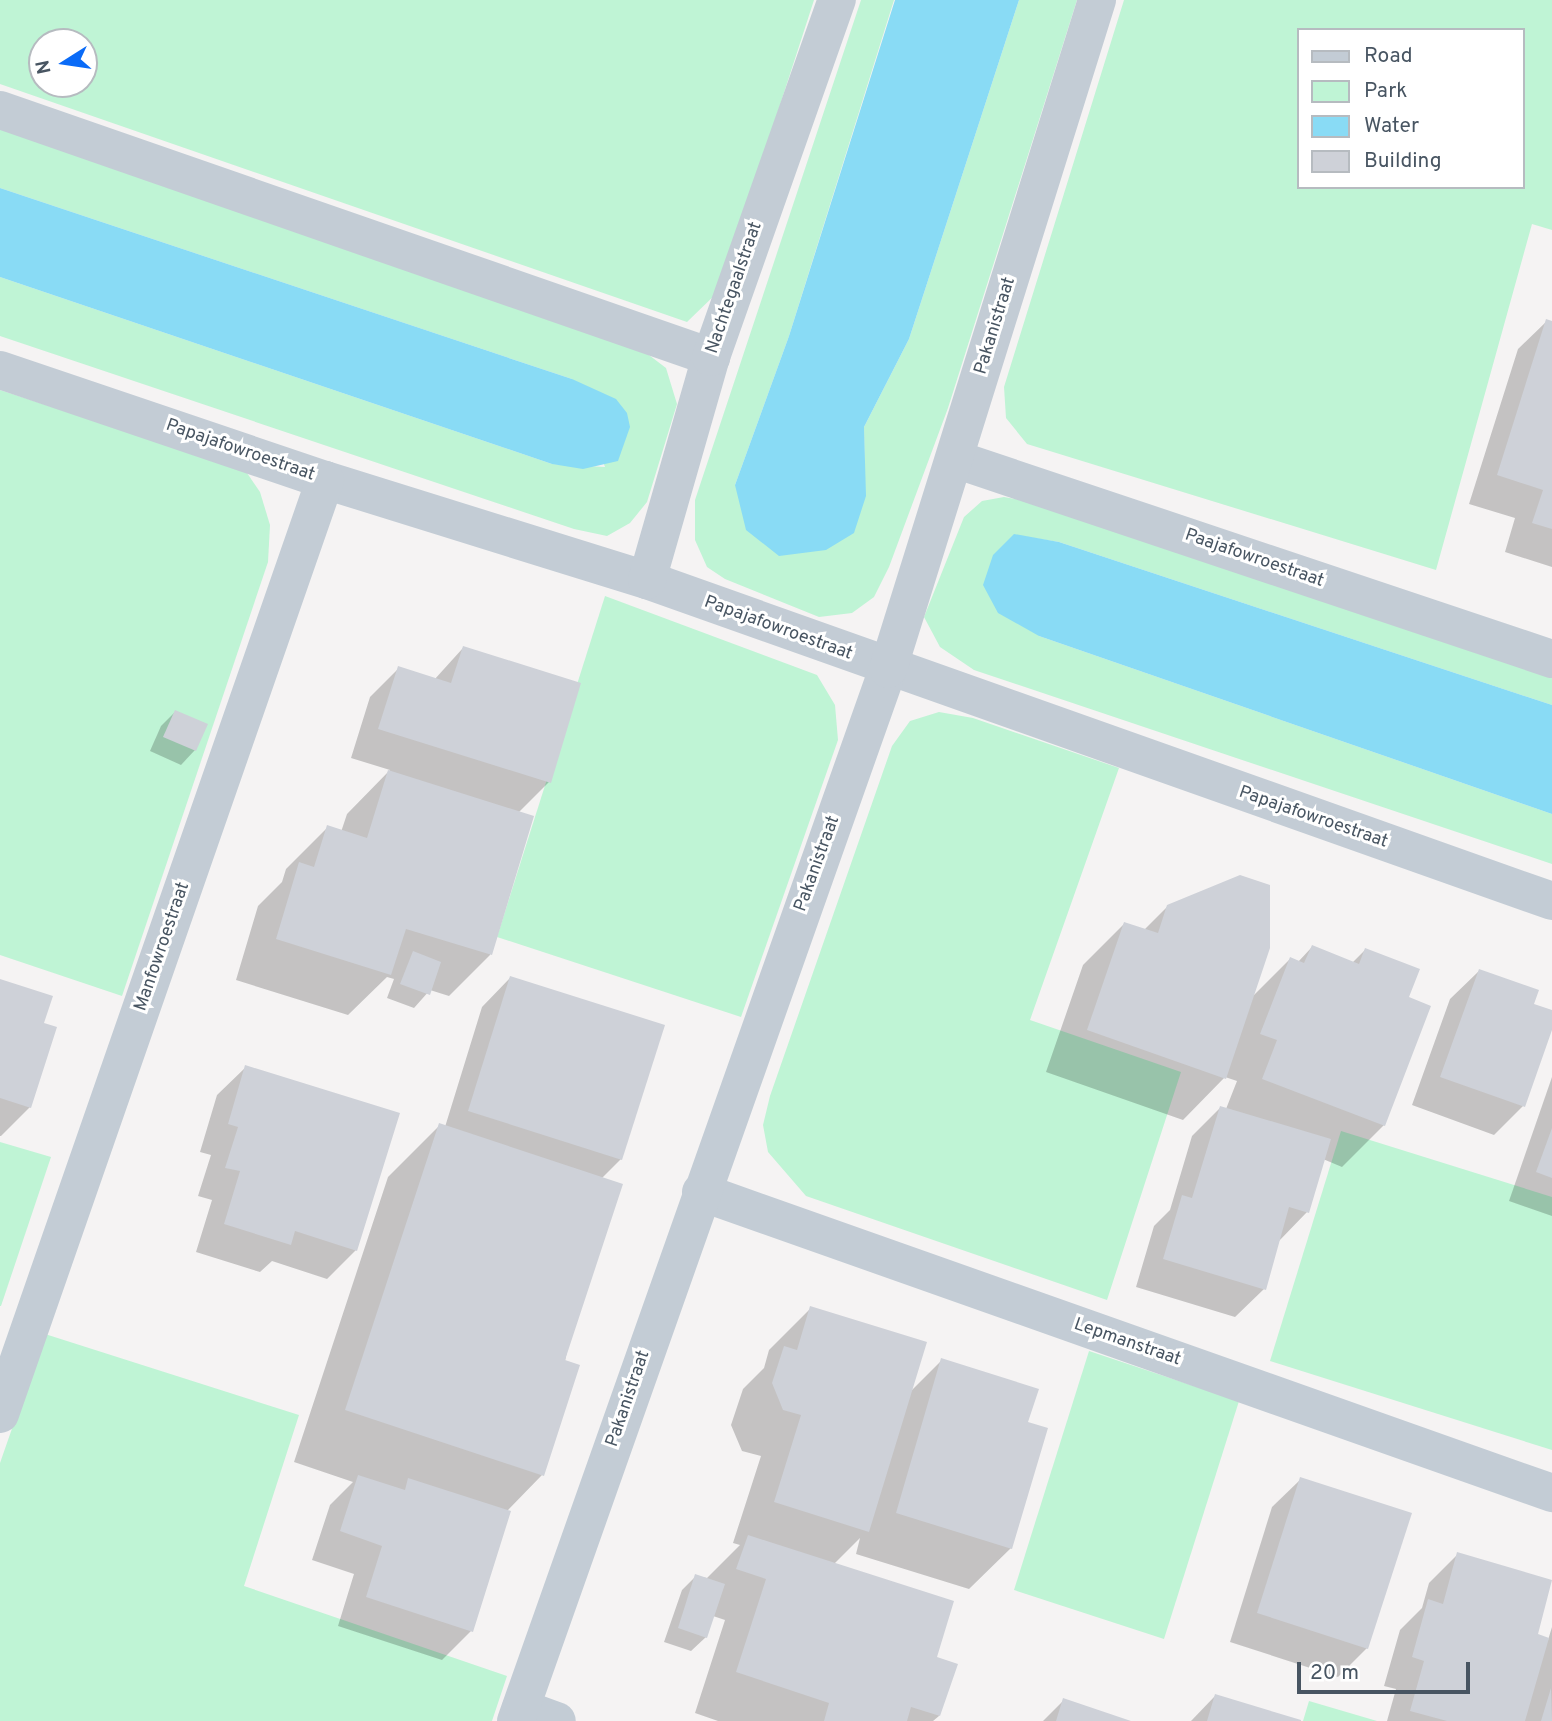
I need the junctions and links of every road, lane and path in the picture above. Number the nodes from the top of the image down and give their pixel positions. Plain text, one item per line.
1 (837, 0) edge
2 (1097, 0) edge
3 (0, 110) edge
4 (711, 356) junction
5 (0, 370) edge
6 (955, 459) junction
7 (325, 480) junction
8 (647, 580) junction
9 (1552, 659) edge
10 (888, 669) junction
11 (1552, 901) edge
12 (701, 1192) junction
13 (0, 1414) edge
14 (1552, 1493) edge
15 (519, 1714) edge
16 (557, 1721) edge

1 - 4 street, Nachtegaalstraat
2 - 6 street, Pakanistraat
3 - 4 street
4 - 8 street, Nachtegaalstraat
5 - 7 street, Papajafowroestraat
6 - 9 street, Paajafowroestraat
6 - 10 street, Pakanistraat
7 - 8 street, Papajafowroestraat
7 - 13 street, Manfowroestraat
8 - 10 street, Papajafowroestraat
10 - 11 street, Papajafowroestraat
10 - 12 street, Pakanistraat
12 - 14 street, Lepmanstraat
12 - 15 street, Pakanistraat
15 - 16 street

